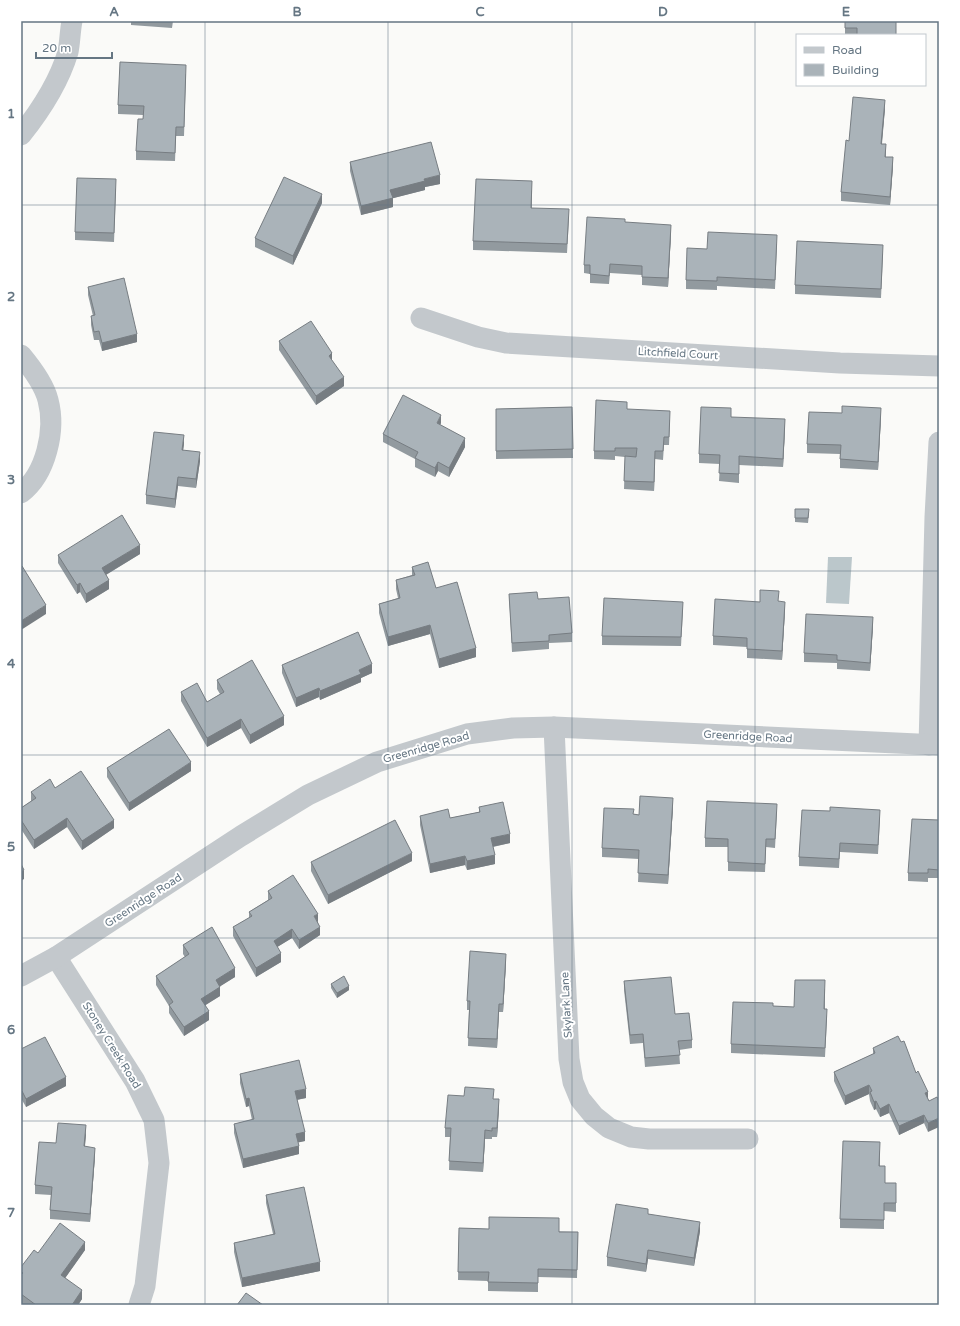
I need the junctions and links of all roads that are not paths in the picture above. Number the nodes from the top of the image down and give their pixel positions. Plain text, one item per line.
1 (72, 21) edge
2 (21, 135) edge
3 (421, 318) dead end
4 (21, 355) edge
5 (939, 366) edge
6 (939, 442) edge
7 (21, 493) edge
8 (554, 727) junction
9 (934, 745) edge
10 (56, 957) junction
11 (21, 976) edge
12 (748, 1139) dead end
13 (139, 1305) edge

1 - 2 street
3 - 5 street, Litchfield Court
4 - 7 street
6 - 9 street
8 - 9 street, Greenridge Road
8 - 10 street, Greenridge Road
8 - 12 street, Skylark Lane
10 - 11 street, Greenridge Road
10 - 13 street, Stoney Creek Road

